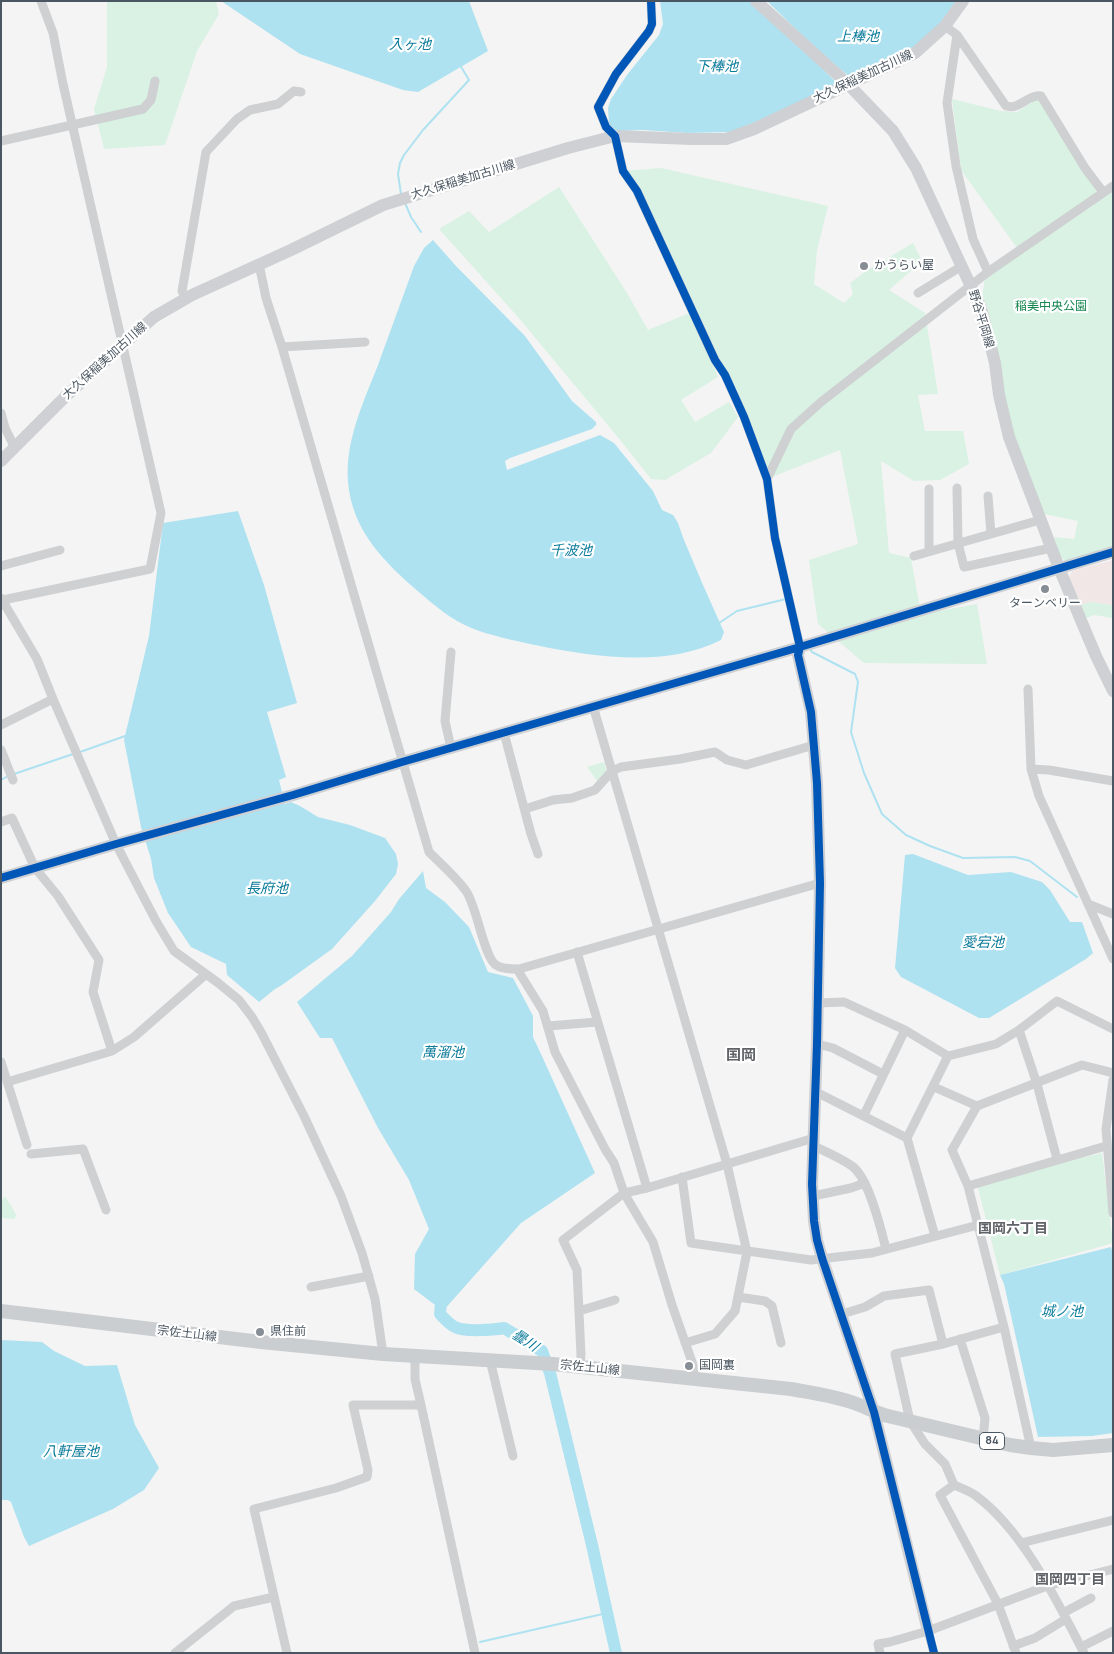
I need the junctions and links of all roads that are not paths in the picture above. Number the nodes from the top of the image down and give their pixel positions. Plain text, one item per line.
1 (41, 1) edge
2 (651, 1) edge
3 (756, 1) edge
4 (963, 1) edge
5 (946, 26) junction
6 (957, 35) junction
7 (155, 81) dead end
8 (849, 85) junction
9 (301, 92) dead end
10 (72, 125) junction
11 (615, 136) junction
12 (1, 141) edge
13 (1113, 186) edge
14 (1103, 192) junction
15 (259, 264) junction
16 (962, 266) junction
17 (988, 272) junction
18 (971, 286) junction
19 (918, 293) dead end
20 (186, 298) junction
21 (365, 342) dead end
22 (123, 344) junction
23 (282, 347) junction
24 (1, 413) edge
25 (14, 446) junction
26 (1, 461) edge
27 (767, 478) junction
28 (957, 488) dead end
29 (929, 489) dead end
30 (988, 496) dead end
31 (1040, 520) junction
32 (991, 534) junction
33 (958, 543) junction
34 (1051, 548) junction
35 (60, 550) dead end
36 (929, 552) junction
37 (1113, 552) edge
38 (914, 556) dead end
39 (1, 566) edge
40 (1059, 568) junction
41 (2, 599) edge
42 (800, 647) junction
43 (451, 652) dead end
44 (1028, 688) dead end
45 (1113, 691) edge
46 (53, 699) junction
47 (593, 706) junction
48 (1, 725) edge
49 (504, 732) junction
50 (814, 745) junction
51 (451, 748) junction
52 (1, 750) edge
53 (402, 762) junction
54 (1031, 769) junction
55 (612, 771) junction
56 (13, 780) dead end
57 (1113, 781) edge
58 (524, 809) junction
59 (1, 822) edge
60 (116, 844) junction
61 (538, 854) dead end
62 (35, 868) junction
63 (1, 878) edge
64 (820, 883) junction
65 (1088, 904) junction
66 (1113, 914) edge
67 (658, 928) junction
68 (577, 952) junction
69 (1113, 959) edge
70 (517, 969) junction
71 (205, 975) junction
72 (818, 1003) junction
73 (597, 1022) junction
74 (548, 1026) junction
75 (905, 1030) junction
76 (1019, 1030) junction
77 (1113, 1030) edge
78 (817, 1044) junction
79 (112, 1050) junction
80 (948, 1056) junction
81 (1, 1062) edge
82 (883, 1074) junction
83 (1113, 1074) edge
84 (1113, 1080) edge
85 (8, 1082) junction
86 (1037, 1084) junction
87 (934, 1087) junction
88 (816, 1092) junction
89 (977, 1106) junction
90 (864, 1115) junction
91 (907, 1138) junction
92 (814, 1142) junction
93 (27, 1145) dead end
94 (1106, 1146) junction
95 (31, 1154) dead end
96 (1058, 1159) junction
97 (727, 1164) junction
98 (682, 1177) junction
99 (865, 1184) junction
100 (968, 1186) junction
101 (647, 1188) junction
102 (624, 1193) junction
103 (812, 1196) junction
104 (106, 1210) dead end
105 (1113, 1213) edge
106 (978, 1225) junction
107 (935, 1236) junction
108 (886, 1249) junction
109 (747, 1252) junction
110 (822, 1258) junction
111 (369, 1276) junction
112 (311, 1287) dead end
113 (738, 1296) junction
114 (615, 1300) dead end
115 (1, 1311) edge
116 (579, 1311) junction
117 (842, 1314) junction
118 (1004, 1327) junction
119 (960, 1339) junction
120 (685, 1343) junction
121 (781, 1344) dead end
122 (942, 1344) junction
123 (383, 1354) junction
124 (415, 1356) junction
125 (490, 1360) junction
126 (580, 1367) junction
127 (698, 1379) junction
128 (421, 1405) junction
129 (874, 1412) junction
130 (910, 1421) junction
131 (983, 1439) junction
132 (1113, 1445) edge
133 (1032, 1448) junction
134 (514, 1456) dead end
135 (954, 1485) junction
136 (1113, 1520) edge
137 (1021, 1542) junction
138 (1113, 1569) edge
139 (1047, 1586) junction
140 (274, 1597) junction
141 (1091, 1598) dead end
142 (998, 1604) junction
143 (1065, 1616) junction
144 (928, 1631) junction
145 (1113, 1631) edge
146 (1014, 1649) edge
147 (1082, 1650) edge
148 (175, 1653) edge
149 (286, 1653) edge
150 (475, 1653) edge
151 (880, 1653) edge
152 (934, 1653) edge

1 - 10 street
2 - 11 street
3 - 8 street, 野谷平岡線
4 - 5 street, 大久保稲美加古川線
5 - 6 street
5 - 8 street, 大久保稲美加古川線
6 - 14 street
6 - 17 street
7 - 10 street
8 - 11 street, 大久保稲美加古川線
8 - 16 street, 野谷平岡線
9 - 20 street
10 - 12 street
10 - 22 street
11 - 15 street, 大久保稲美加古川線
11 - 27 street
13 - 14 street
14 - 17 street
15 - 20 street, 大久保稲美加古川線
15 - 23 street
16 - 18 street, 野谷平岡線
16 - 19 street
17 - 18 street
18 - 27 street
18 - 31 street, 野谷平岡線
20 - 22 street, 大久保稲美加古川線
21 - 23 street
22 - 25 street, 大久保稲美加古川線
22 - 41 street
23 - 53 street
24 - 25 street
25 - 26 street, 大久保稲美加古川線
27 - 42 street
28 - 33 street
29 - 36 street
30 - 32 street
31 - 32 street
31 - 34 street, 野谷平岡線
32 - 33 street
33 - 34 street
33 - 36 street
34 - 40 street, 野谷平岡線
35 - 39 street
36 - 38 street
37 - 40 street
40 - 42 street
40 - 45 street, 野谷平岡線
41 - 46 street
42 - 47 street
42 - 50 street
43 - 51 street
44 - 54 street
46 - 48 street
46 - 60 street
47 - 49 street
47 - 55 street
49 - 51 street
49 - 58 street
50 - 55 street
50 - 64 street
51 - 53 street
52 - 56 street
53 - 60 street
53 - 70 street
54 - 57 street
54 - 65 street
55 - 58 street
55 - 67 street
58 - 61 street
59 - 62 street
60 - 62 street
60 - 71 street
62 - 63 street
62 - 79 street
64 - 67 street
64 - 72 street
65 - 66 street
65 - 69 street
67 - 68 street
67 - 97 street
68 - 70 street
68 - 73 street
70 - 74 street
71 - 79 street
71 - 111 street
72 - 75 street
72 - 78 street
73 - 74 street
73 - 101 street
74 - 102 street
75 - 80 street
75 - 82 street
76 - 77 street
76 - 80 street
76 - 86 street
78 - 82 street
78 - 88 street
79 - 85 street
80 - 87 street
81 - 85 street
82 - 90 street
83 - 86 street
84 - 94 street
85 - 93 street
86 - 89 street
86 - 96 street
87 - 89 street
87 - 91 street
88 - 90 street
88 - 92 street
89 - 100 street
90 - 91 street
91 - 107 street
92 - 97 street
92 - 99 street
92 - 103 street
94 - 96 street
94 - 105 street
95 - 104 street
96 - 100 street
97 - 98 street
97 - 109 street
98 - 101 street
98 - 109 street
99 - 103 street
99 - 108 street
100 - 106 street
101 - 102 street
102 - 116 street
102 - 120 street
103 - 110 street
106 - 107 street
106 - 118 street
107 - 108 street
108 - 110 street
109 - 110 street
109 - 113 street
110 - 117 street
111 - 112 street
111 - 123 street
113 - 120 street
113 - 121 street
114 - 116 street
115 - 123 main road, 宗佐土山線 / 84
116 - 126 street
117 - 122 street
117 - 129 street
118 - 119 street
118 - 133 street
119 - 122 street
119 - 131 street
120 - 127 street
122 - 130 street
123 - 124 main road, 宗佐土山線 / 84
124 - 125 main road, 宗佐土山線 / 84
124 - 128 street
125 - 126 main road, 宗佐土山線 / 84
125 - 134 street
126 - 127 main road, 宗佐土山線 / 84
127 - 129 main road, 宗佐土山線 / 84
128 - 140 street
128 - 150 street
129 - 130 main road, 宗佐土山線 / 84
129 - 144 street
130 - 131 main road, 宗佐土山線 / 84
130 - 135 street
131 - 133 main road, 宗佐土山線 / 84
132 - 133 main road, 宗佐土山線 / 84
135 - 137 street
135 - 142 street
136 - 137 street
137 - 139 street
138 - 139 street
139 - 142 street
139 - 143 street
140 - 148 street
140 - 149 street
141 - 143 street
142 - 144 street
142 - 146 street
143 - 146 street
143 - 147 street
144 - 151 street
144 - 152 street
145 - 147 street

